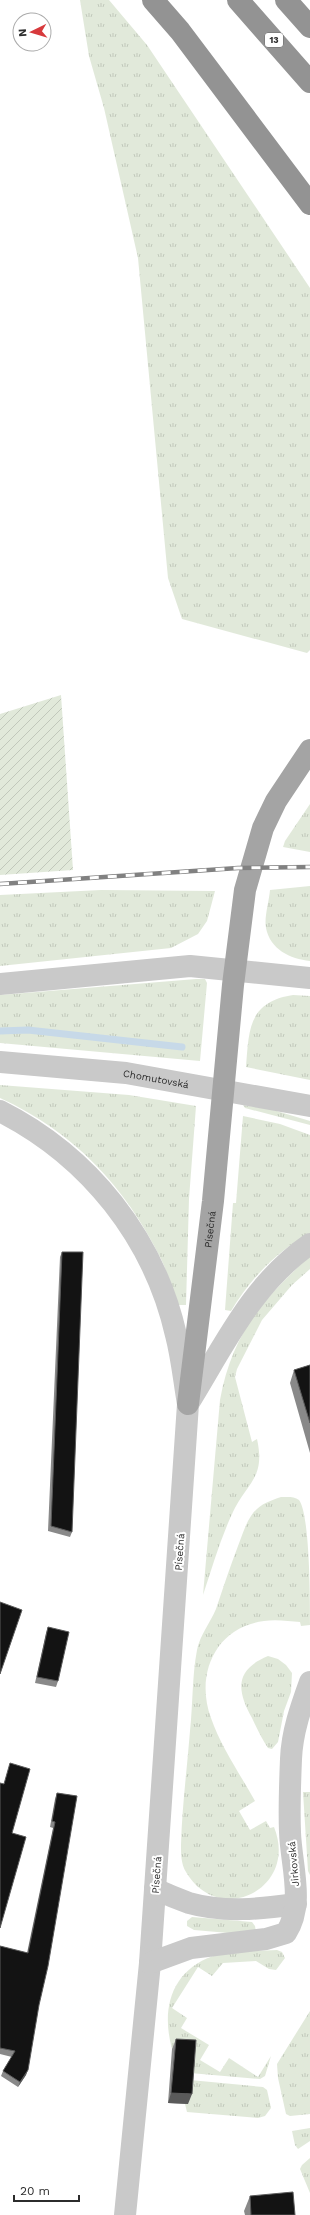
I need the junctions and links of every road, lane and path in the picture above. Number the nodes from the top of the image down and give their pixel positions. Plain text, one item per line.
1 (153, 0) edge
2 (238, 0) edge
3 (286, 0) edge
4 (310, 27) edge
5 (310, 82) edge
6 (310, 204) edge
7 (310, 750) edge
8 (234, 978) junction
9 (310, 978) edge
10 (0, 984) edge
11 (0, 1062) edge
12 (310, 1106) edge
13 (0, 1111) edge
14 (310, 1244) edge
15 (188, 1404) junction
16 (310, 1682) edge
17 (155, 1889) junction
18 (296, 1904) junction
19 (150, 1964) junction
20 (125, 2215) edge

1 - 6 highway
2 - 5 highway, 13
3 - 4 highway
7 - 8 main road, Písečná
8 - 9 street
8 - 10 street
8 - 15 main road, Písečná
11 - 12 street, Chomutovská
13 - 15 street
14 - 15 street
15 - 17 street, Písečná
16 - 18 street, Jirkovská
17 - 18 street
17 - 19 street, Písečná
18 - 19 street, Jirkovská
19 - 20 street, Písečná

